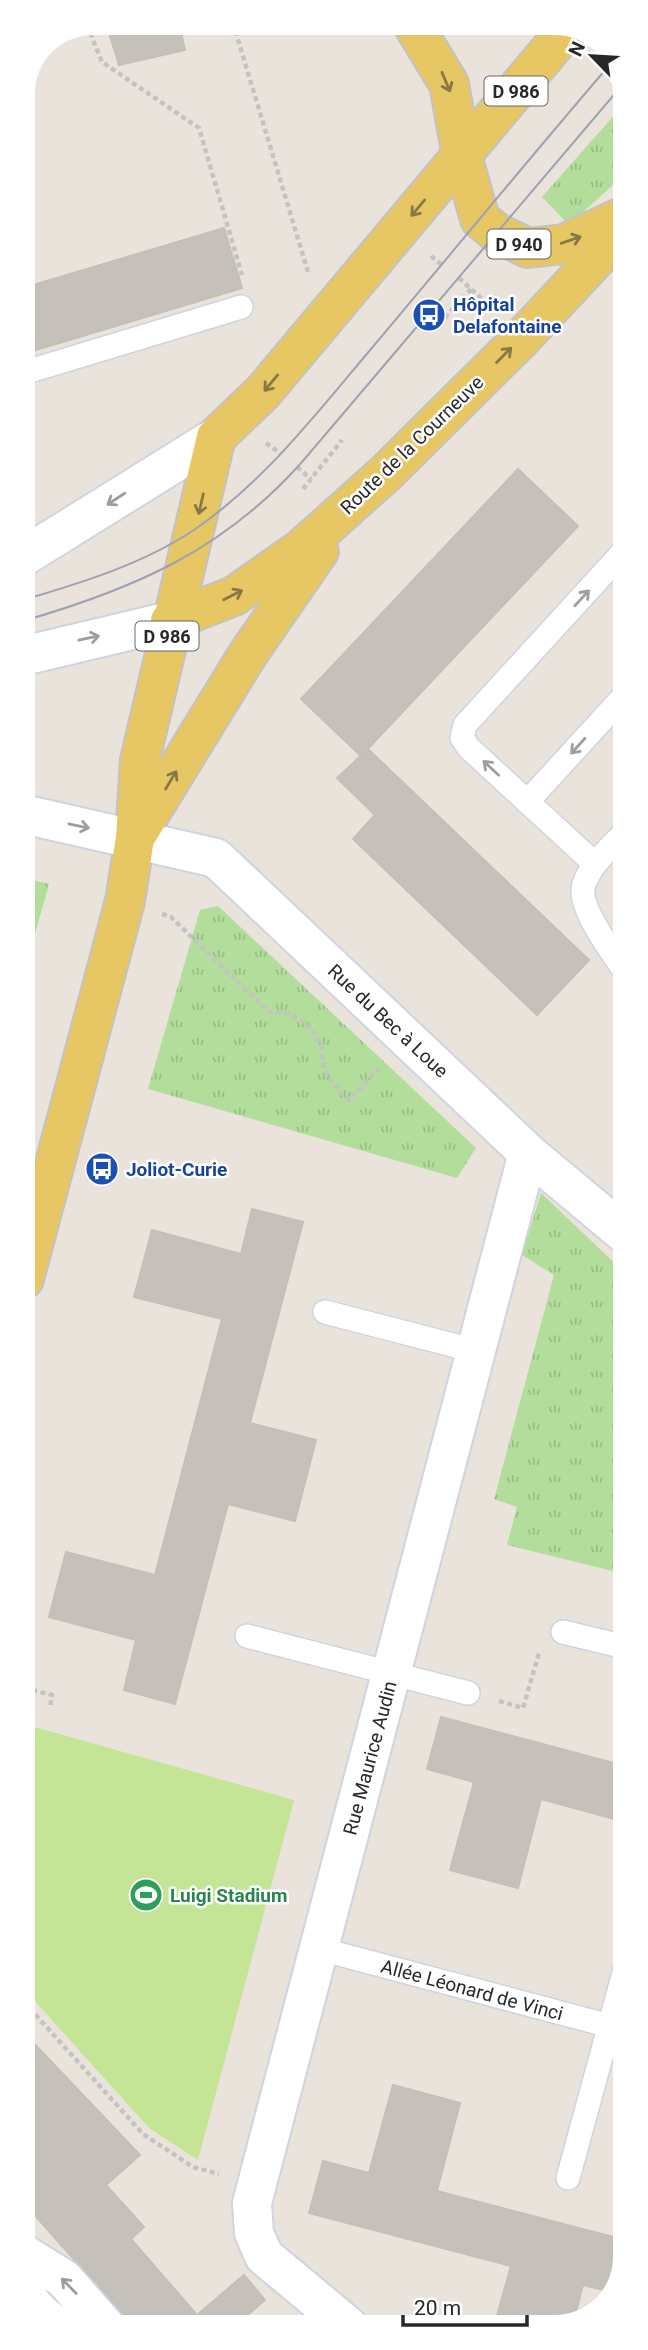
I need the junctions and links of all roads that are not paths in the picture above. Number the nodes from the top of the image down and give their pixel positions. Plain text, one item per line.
1 (419, 35) edge
2 (562, 35) edge
3 (461, 156) junction
4 (613, 221) edge
5 (613, 241) edge
6 (240, 307) road end
7 (35, 369) edge
8 (216, 438) junction
9 (386, 473) junction
10 (35, 550) edge
11 (613, 563) edge
12 (170, 621) junction
13 (35, 653) edge
14 (613, 708) edge
15 (527, 802) junction
16 (35, 817) edge
17 (135, 838) junction
18 (613, 845) edge
19 (595, 864) junction
20 (613, 952) edge
21 (528, 1153) junction
22 (613, 1224) edge
23 (35, 1235) edge
24 (325, 1312) dead end
25 (476, 1350) junction
26 (563, 1632) road end
27 (247, 1636) dead end
28 (613, 1644) edge
29 (392, 1673) junction
30 (468, 1693) road end
31 (320, 1949) junction
32 (613, 2027) edge
33 (613, 2040) edge
34 (568, 2178) dead end
35 (35, 2261) edge
36 (96, 2315) edge
37 (335, 2315) edge

1 -> 3 main road, D 940
2 - 3 main road, D 986
3 -> 4 main road, D 940
3 -> 8 main road, D 986
9 -> 5 main road, Route de la Courneuve
6 - 7 lane
8 -> 10 street
8 -> 12 main road, D 986
12 -> 9 main road, Route de la Courneuve
17 -> 9 main road
15 -> 11 lane
13 -> 12 street
12 - 17 main road, D 986
14 -> 15 lane
15 - 19 lane
16 -> 17 street, Rue du Bec à Loue
17 - 21 street, Rue du Bec à Loue
17 - 23 main road
18 - 19 lane
19 - 20 lane
21 - 22 street, Rue du Bec à Loue
21 - 25 street, Rue Maurice Audin
24 - 25 lane
25 - 29 street, Rue Maurice Audin
26 - 28 lane
27 - 29 lane
29 - 30 lane
29 - 31 street, Rue Maurice Audin
31 - 32 lane, Allée Léonard de Vinci
31 - 37 street, Rue Maurice Audin
33 - 34 lane
36 -> 35 street

